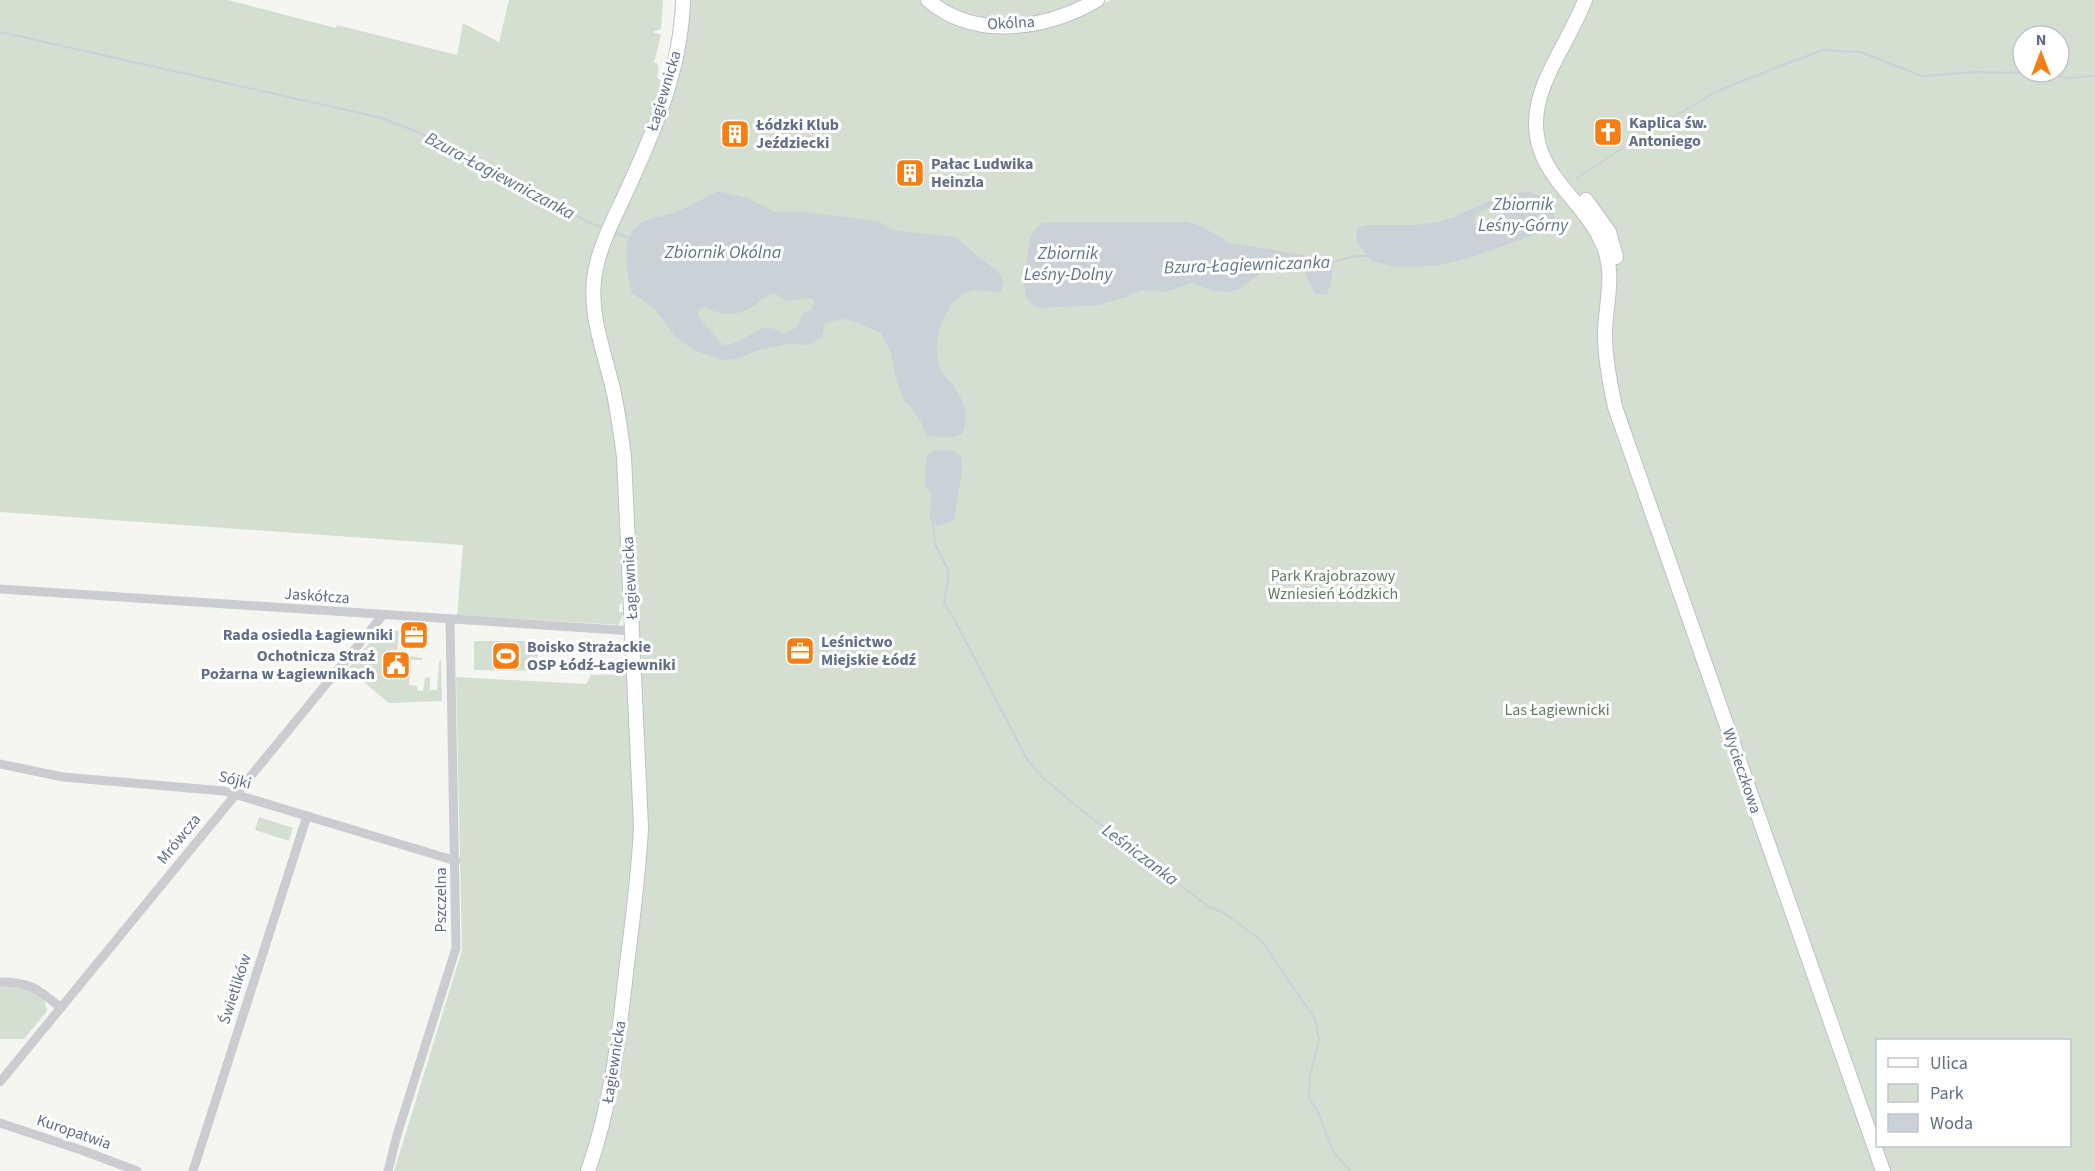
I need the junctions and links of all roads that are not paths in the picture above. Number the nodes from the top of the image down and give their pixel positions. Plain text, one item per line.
1 (683, 0) edge
2 (928, 0) edge
3 (1097, 0) edge
4 (1585, 0) edge
5 (0, 589) edge
6 (382, 616) junction
7 (450, 620) junction
8 (633, 631) junction
9 (0, 764) edge
10 (235, 794) junction
11 (307, 816) junction
12 (456, 861) junction
13 (0, 982) edge
14 (62, 1008) junction
15 (0, 1082) edge
16 (0, 1123) edge
17 (137, 1171) edge
18 (193, 1171) edge
19 (388, 1171) edge
20 (588, 1171) edge
21 (1883, 1171) edge

1 - 8 street, Łagiewnicka
2 - 3 street, Okólna
4 - 21 street, Wycieczkowa
5 - 6 street, Jaskółcza
6 - 7 street, Jaskółcza
6 - 10 street, Mrówcza
7 - 8 street, Jaskółcza
7 - 12 street, Pszczelna
8 - 20 street, Łagiewnicka
9 - 10 street, Sójki
10 - 11 street, Sójki
10 - 14 street, Mrówcza
11 - 12 street, Sójki
11 - 18 street, Świetlików
12 - 19 street, Pszczelna
13 - 14 street
14 - 15 street, Mrówcza
16 - 17 street, Kuropatwia

